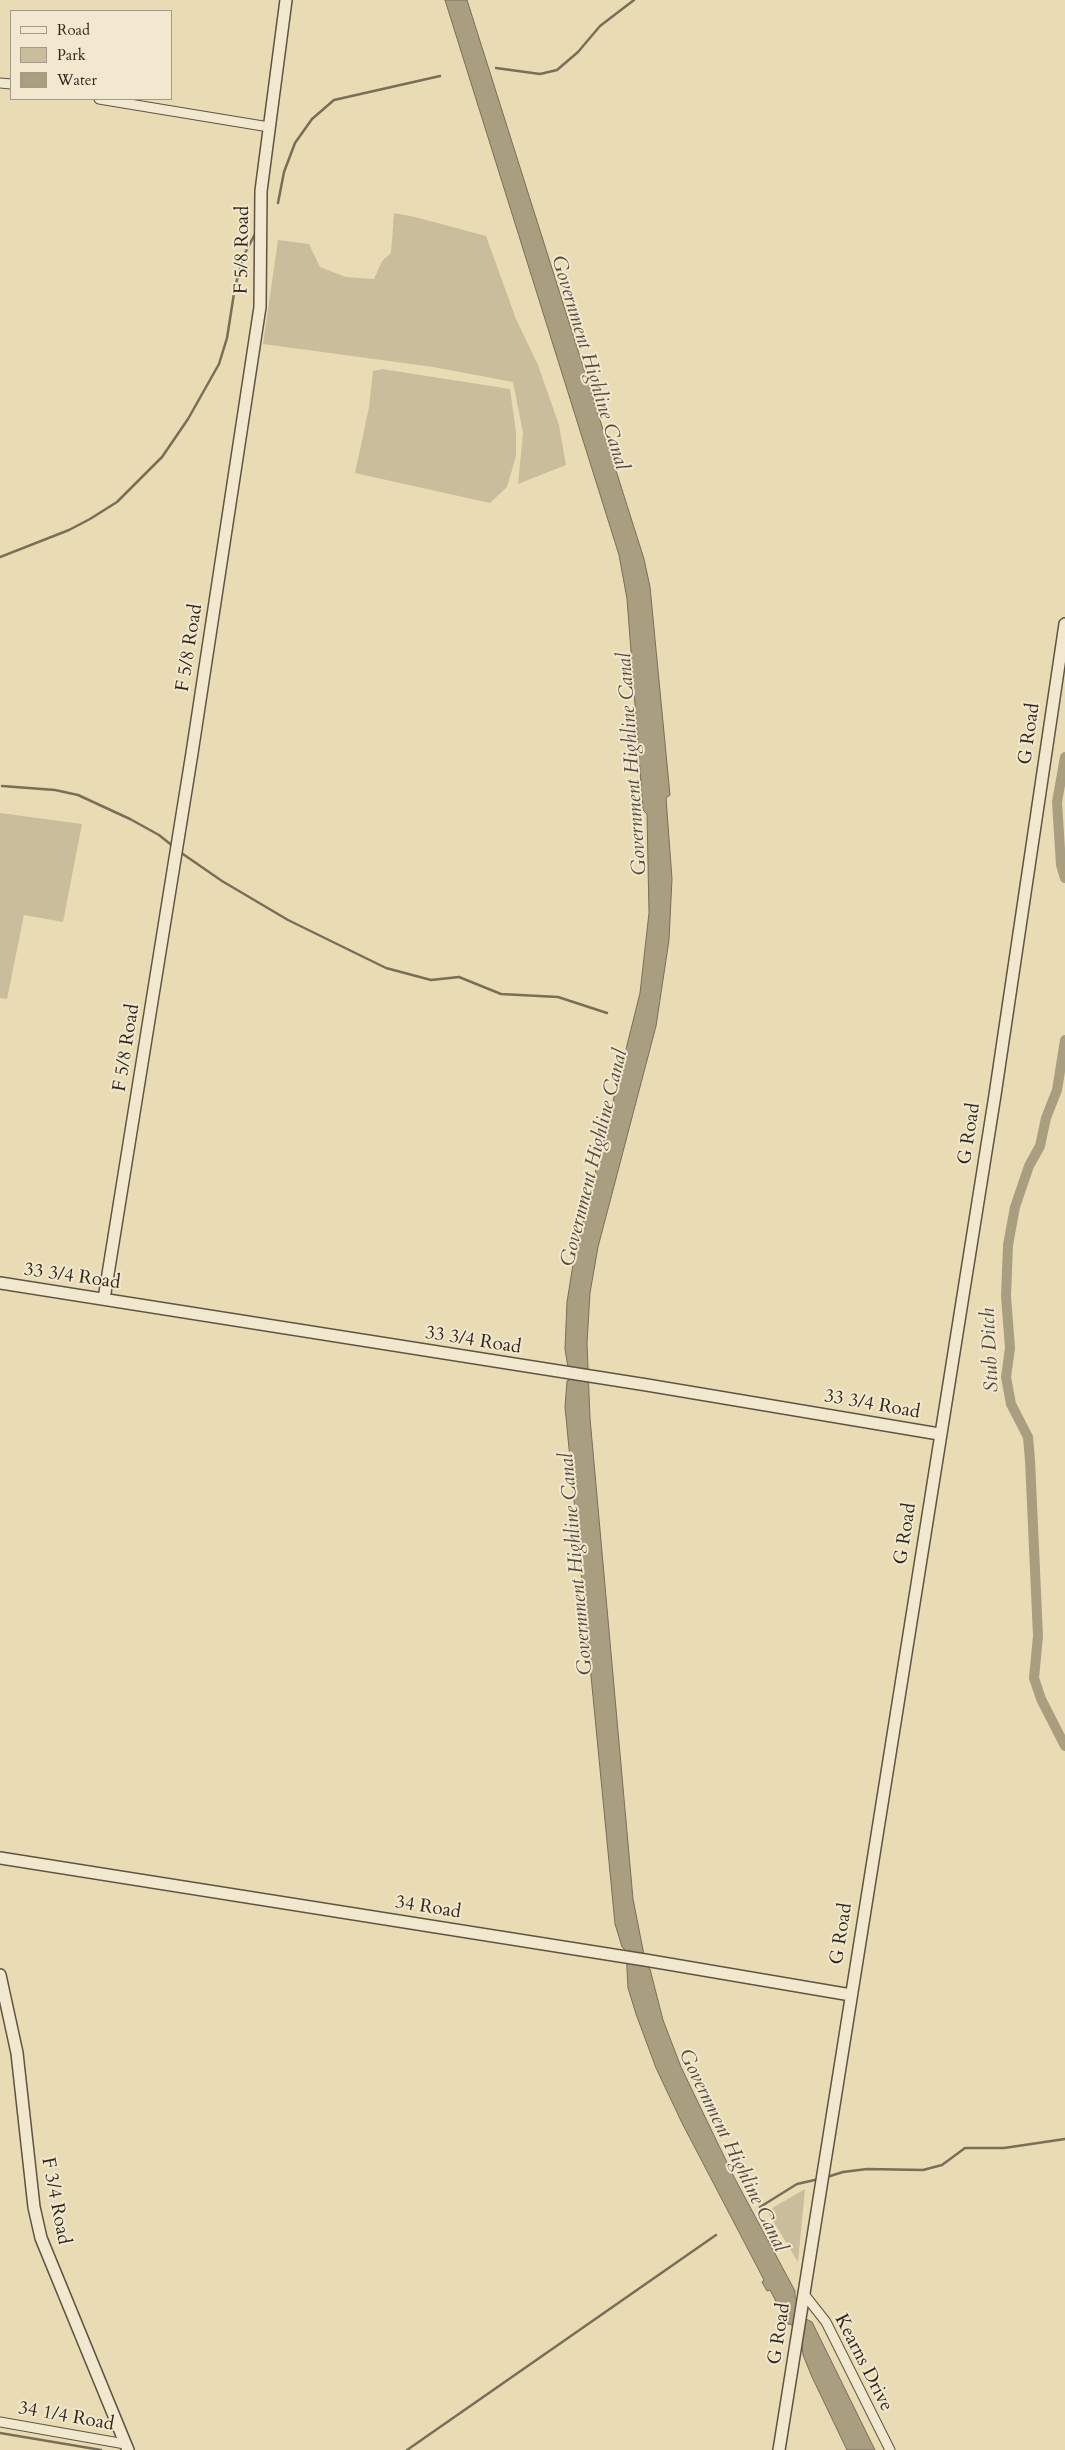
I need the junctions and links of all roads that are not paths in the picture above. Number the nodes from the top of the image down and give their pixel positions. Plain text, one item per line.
1 (286, 0) edge
2 (105, 100) edge
3 (269, 126) junction
4 (1065, 624) edge
5 (0, 1283) edge
6 (104, 1299) junction
7 (939, 1434) junction
8 (0, 1858) edge
9 (0, 1975) edge
10 (851, 1995) junction
11 (804, 2294) junction
12 (0, 2422) edge
13 (127, 2447) edge
14 (779, 2450) edge
15 (890, 2450) edge

1 - 3 street, F 5/8 Road
2 - 3 street
3 - 6 street, F 5/8 Road
4 - 7 street, G Road
5 - 6 street, 33 3/4 Road
6 - 7 street, 33 3/4 Road
7 - 10 street, G Road
8 - 10 street, 34 Road
9 - 13 street, F 3/4 Road
10 - 11 street, G Road
11 - 14 street, G Road
11 - 15 street, Kearns Drive
12 - 13 street, 34 1/4 Road

